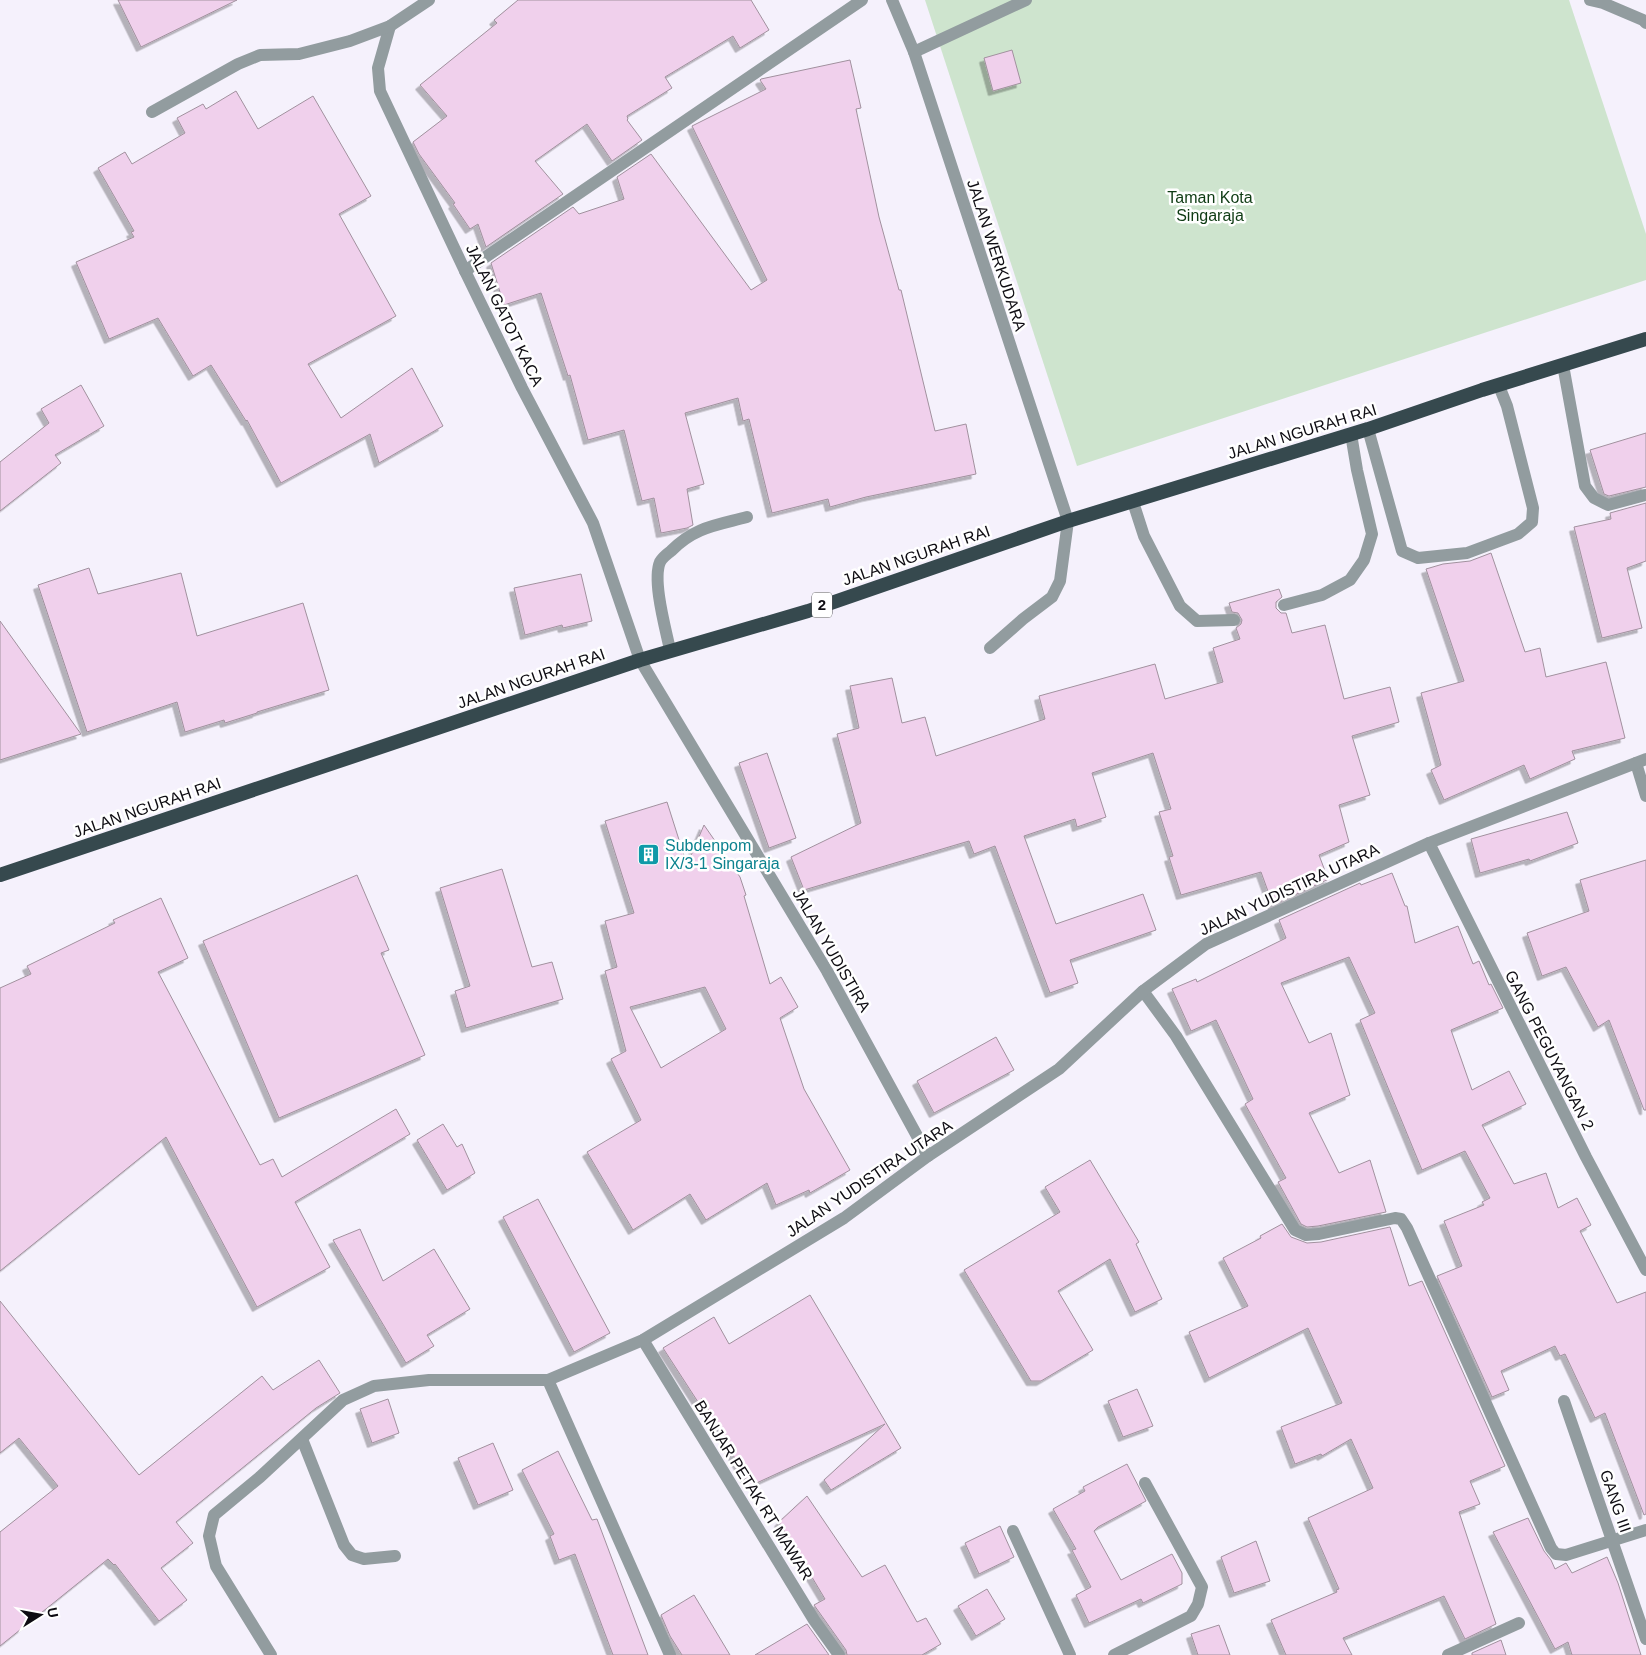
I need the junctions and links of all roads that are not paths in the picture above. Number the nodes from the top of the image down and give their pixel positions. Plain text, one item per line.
1 (862, 0) edge
2 (892, 0) edge
3 (1026, 0) edge
4 (1590, 0) edge
5 (420, 2) edge
6 (1646, 23) edge
7 (390, 26) junction
8 (914, 52) junction
9 (152, 112) dead end
10 (465, 271) junction
11 (1646, 338) edge
12 (1563, 365) junction
13 (1500, 386) junction
14 (1368, 429) junction
15 (1351, 434) junction
16 (1644, 495) dead end
17 (1133, 502) junction
18 (747, 517) dead end
19 (1068, 521) junction
20 (1284, 605) dead end
21 (1234, 620) dead end
22 (990, 648) dead end
23 (670, 650) junction
24 (640, 660) junction
25 (1641, 761) edge
26 (1646, 796) edge
27 (1428, 843) junction
28 (0, 875) edge
29 (1143, 991) junction
30 (928, 1156) junction
31 (1646, 1270) edge
32 (643, 1340) junction
33 (548, 1380) junction
34 (1564, 1401) dead end
35 (302, 1439) junction
36 (1145, 1483) dead end
37 (1646, 1530) edge
38 (1013, 1531) dead end
39 (1613, 1541) junction
40 (395, 1556) dead end
41 (1518, 1623) dead end
42 (1646, 1639) edge
43 (271, 1655) edge
44 (670, 1655) edge
45 (839, 1655) edge
46 (1070, 1655) edge
47 (1114, 1655) edge
48 (1448, 1655) edge

1 - 10 street
2 - 8 street, JALAN WERKUDARA
3 - 8 street
4 - 6 street
5 - 7 street
7 - 9 street
7 - 10 street, JALAN GATOT KACA
8 - 19 street, JALAN WERKUDARA
10 - 24 street, JALAN GATOT KACA
11 - 12 highway, JALAN NGURAH RAI / 2
12 - 13 highway, JALAN NGURAH RAI / 2
12 - 16 street
13 - 14 highway, JALAN NGURAH RAI / 2
13 - 14 street
14 - 15 highway, JALAN NGURAH RAI / 2
15 - 17 highway, JALAN NGURAH RAI / 2
15 - 20 street
17 - 19 highway, JALAN NGURAH RAI / 2
17 - 21 street
18 - 23 street
19 - 22 street
19 - 23 highway, JALAN NGURAH RAI / 2
23 - 24 highway, JALAN NGURAH RAI / 2
24 - 28 highway, JALAN NGURAH RAI / 2
24 - 30 street, JALAN YUDISTIRA
25 - 26 street
25 - 27 street, JALAN YUDISTIRA UTARA
27 - 29 street, JALAN YUDISTIRA UTARA
27 - 31 street, GANG PEGUYANGAN 2
29 - 30 street, JALAN YUDISTIRA UTARA
29 - 39 street
30 - 32 street, JALAN YUDISTIRA UTARA
32 - 33 street, JALAN YUDISTIRA UTARA
32 - 45 street, BANJAR PETAK RT MAWAR
33 - 35 street, JALAN YUDISTIRA UTARA
33 - 44 street
34 - 39 street, GANG III
35 - 40 street
35 - 43 street, JALAN YUDISTIRA UTARA
36 - 47 street
37 - 39 street
38 - 46 street
39 - 42 street, GANG III
41 - 48 street

